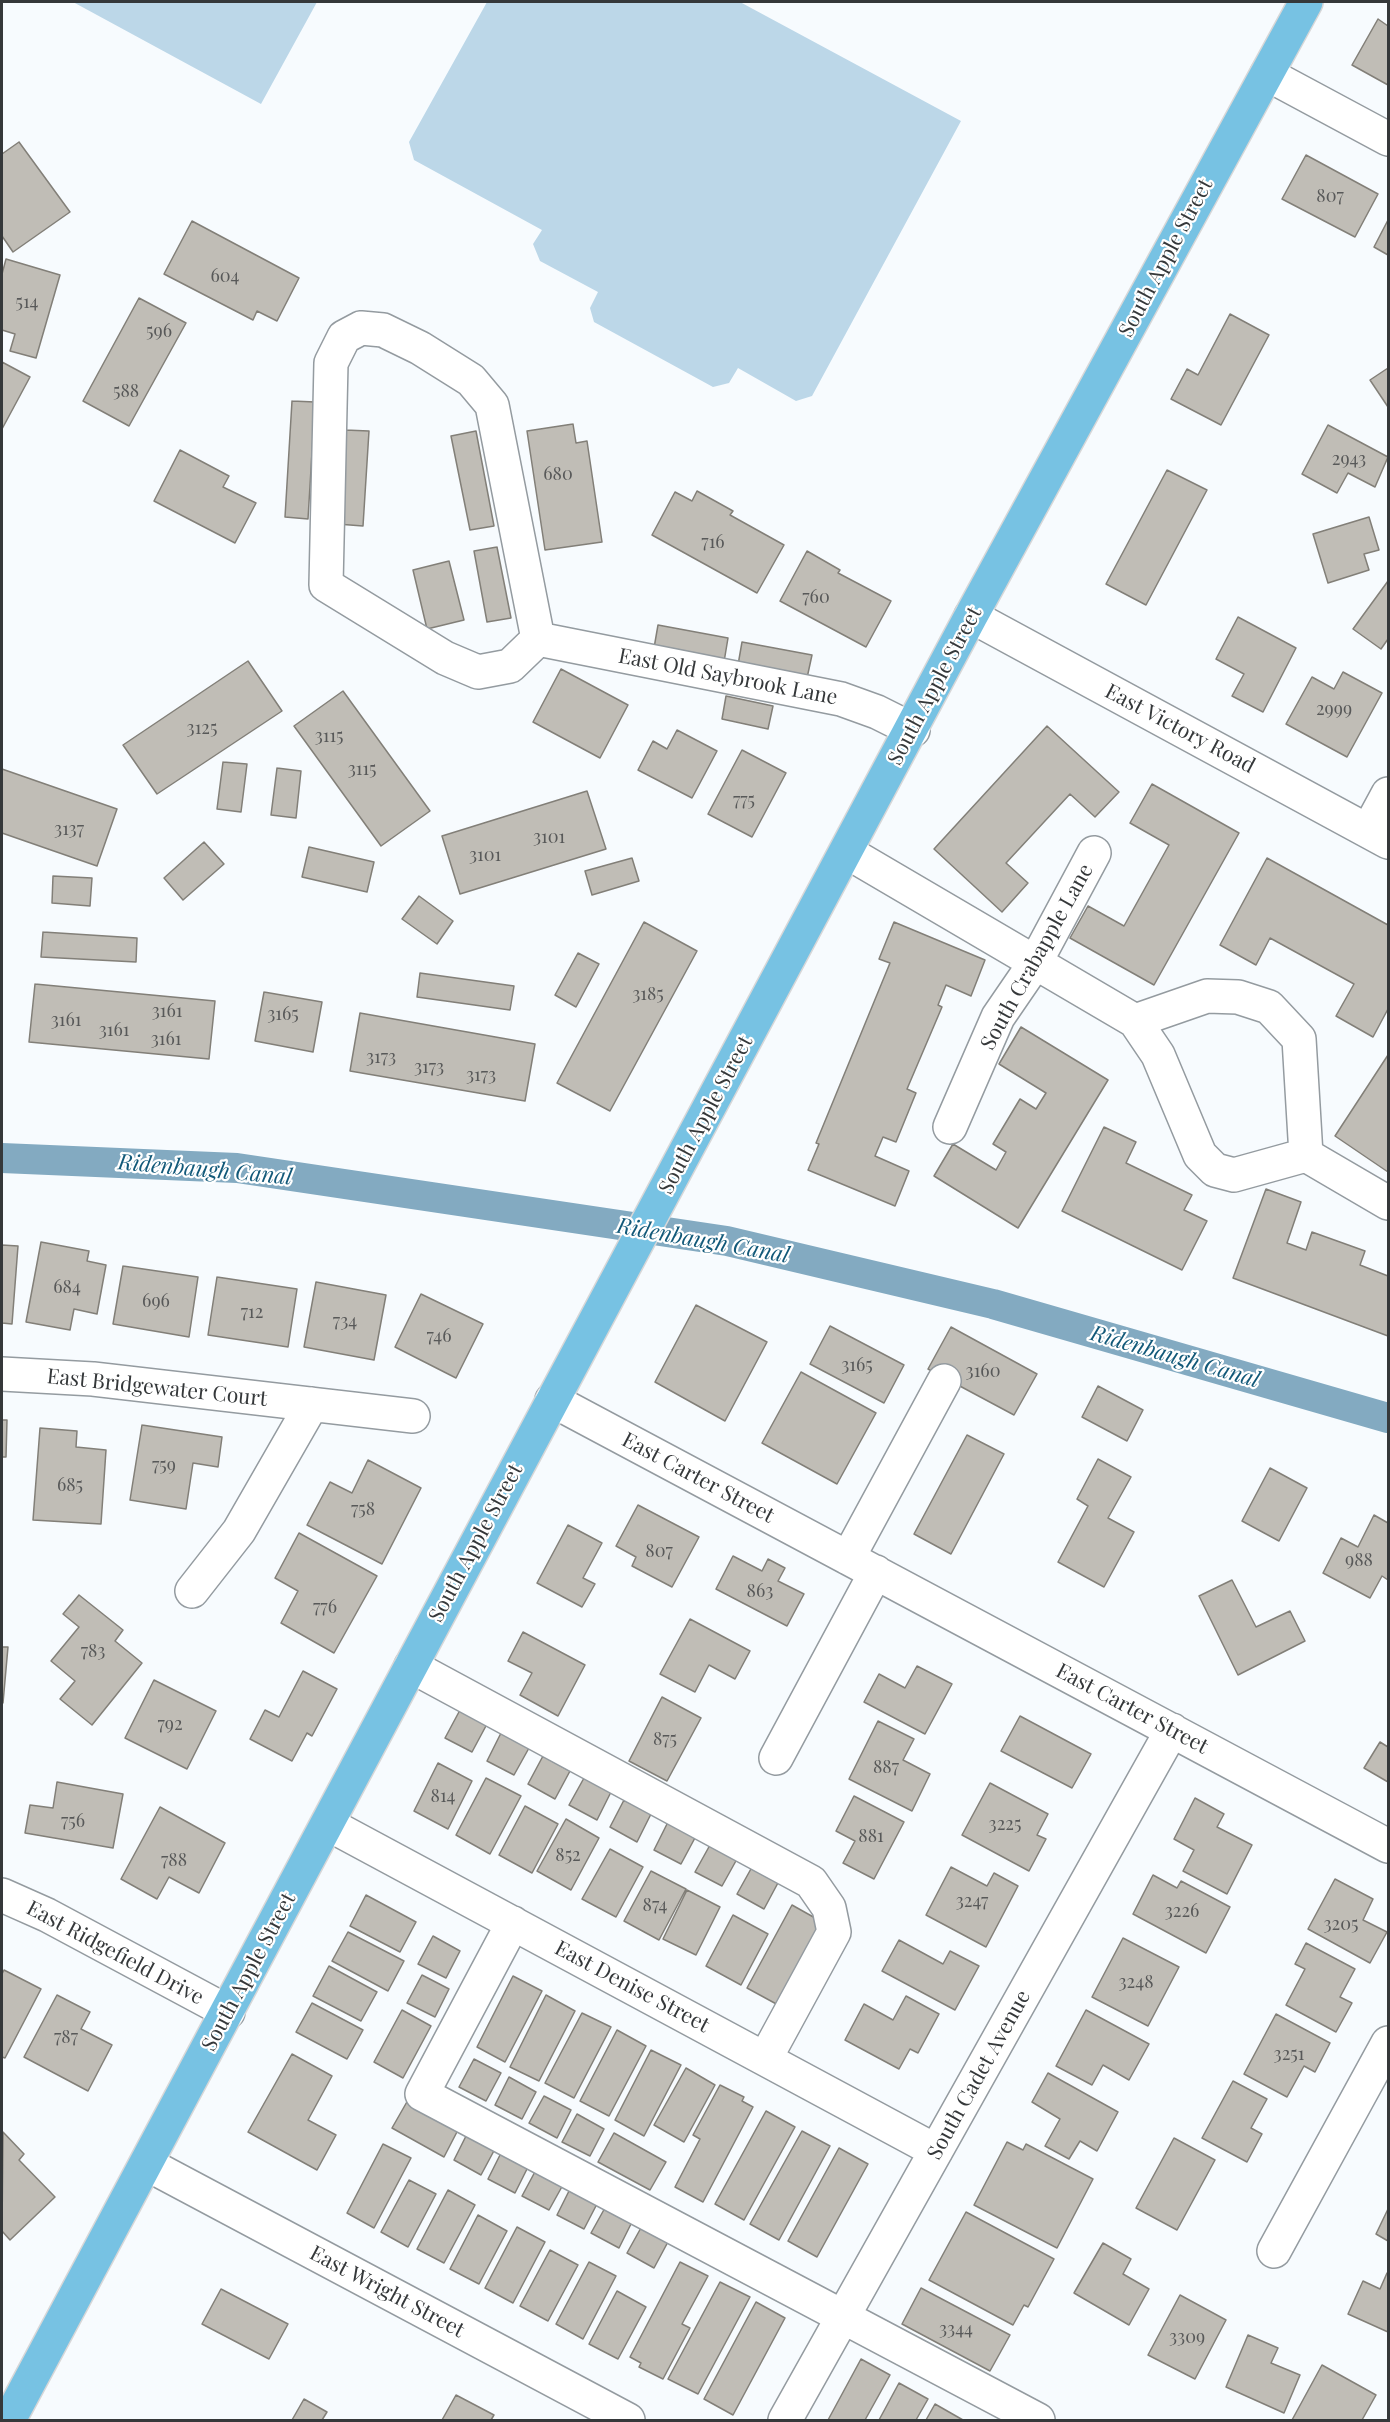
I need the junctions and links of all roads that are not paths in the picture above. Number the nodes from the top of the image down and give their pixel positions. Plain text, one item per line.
1 (1306, 2) edge
2 (1267, 74) junction
3 (1389, 139) edge
4 (971, 616) junction
5 (538, 639) junction
6 (913, 730) junction
7 (1389, 794) edge
8 (1378, 837) edge
9 (847, 852) junction
10 (1094, 853) dead end
11 (1035, 963) junction
12 (1135, 1021) junction
13 (950, 1126) dead end
14 (1306, 1155) junction
15 (1389, 1203) edge
16 (2, 1374) edge
17 (944, 1381) dead end
18 (552, 1400) junction
19 (312, 1404) junction
20 (413, 1416) dead end
21 (862, 1565) junction
22 (192, 1591) dead end
23 (411, 1666) junction
24 (1172, 1730) junction
25 (776, 1758) dead end
26 (328, 1824) junction
27 (1389, 1846) edge
28 (2, 1895) edge
29 (513, 1923) junction
30 (228, 2012) junction
31 (1389, 2043) edge
32 (765, 2059) junction
33 (936, 2151) junction
34 (147, 2164) junction
35 (1274, 2251) dead end
36 (843, 2317) junction
37 (9, 2421) edge
38 (628, 2421) edge
39 (785, 2421) edge
40 (1038, 2421) edge

1 - 2 main road, South Apple Street
2 - 3 street
2 - 4 main road, South Apple Street
4 - 6 main road, South Apple Street
4 - 8 street, East Victory Road
5 - 5 street
5 - 6 street, East Old Saybrook Lane
6 - 9 main road, South Apple Street
7 - 8 street
9 - 11 street
9 - 18 main road, South Apple Street
10 - 11 street, South Crabapple Lane
11 - 12 street
11 - 13 street, South Crabapple Lane
12 - 14 street
12 - 14 street
14 - 15 street
16 - 19 street, East Bridgewater Court
17 - 21 street
18 - 21 street, East Carter Street
18 - 23 main road, South Apple Street
19 - 20 street, East Bridgewater Court
19 - 22 street
21 - 24 street, East Carter Street
21 - 25 street
23 - 26 main road, South Apple Street
23 - 32 street
24 - 27 street, East Carter Street
24 - 33 street, South Cadet Avenue
26 - 29 street, East Denise Street
26 - 30 main road, South Apple Street
28 - 30 street, East Ridgefield Drive
29 - 32 street, East Denise Street
29 - 36 street
30 - 34 main road, South Apple Street
31 - 35 street
32 - 33 street, East Denise Street
33 - 36 street, South Cadet Avenue
34 - 37 main road, South Apple Street
34 - 38 street, East Wright Street
36 - 39 street, South Cadet Avenue
36 - 40 street

